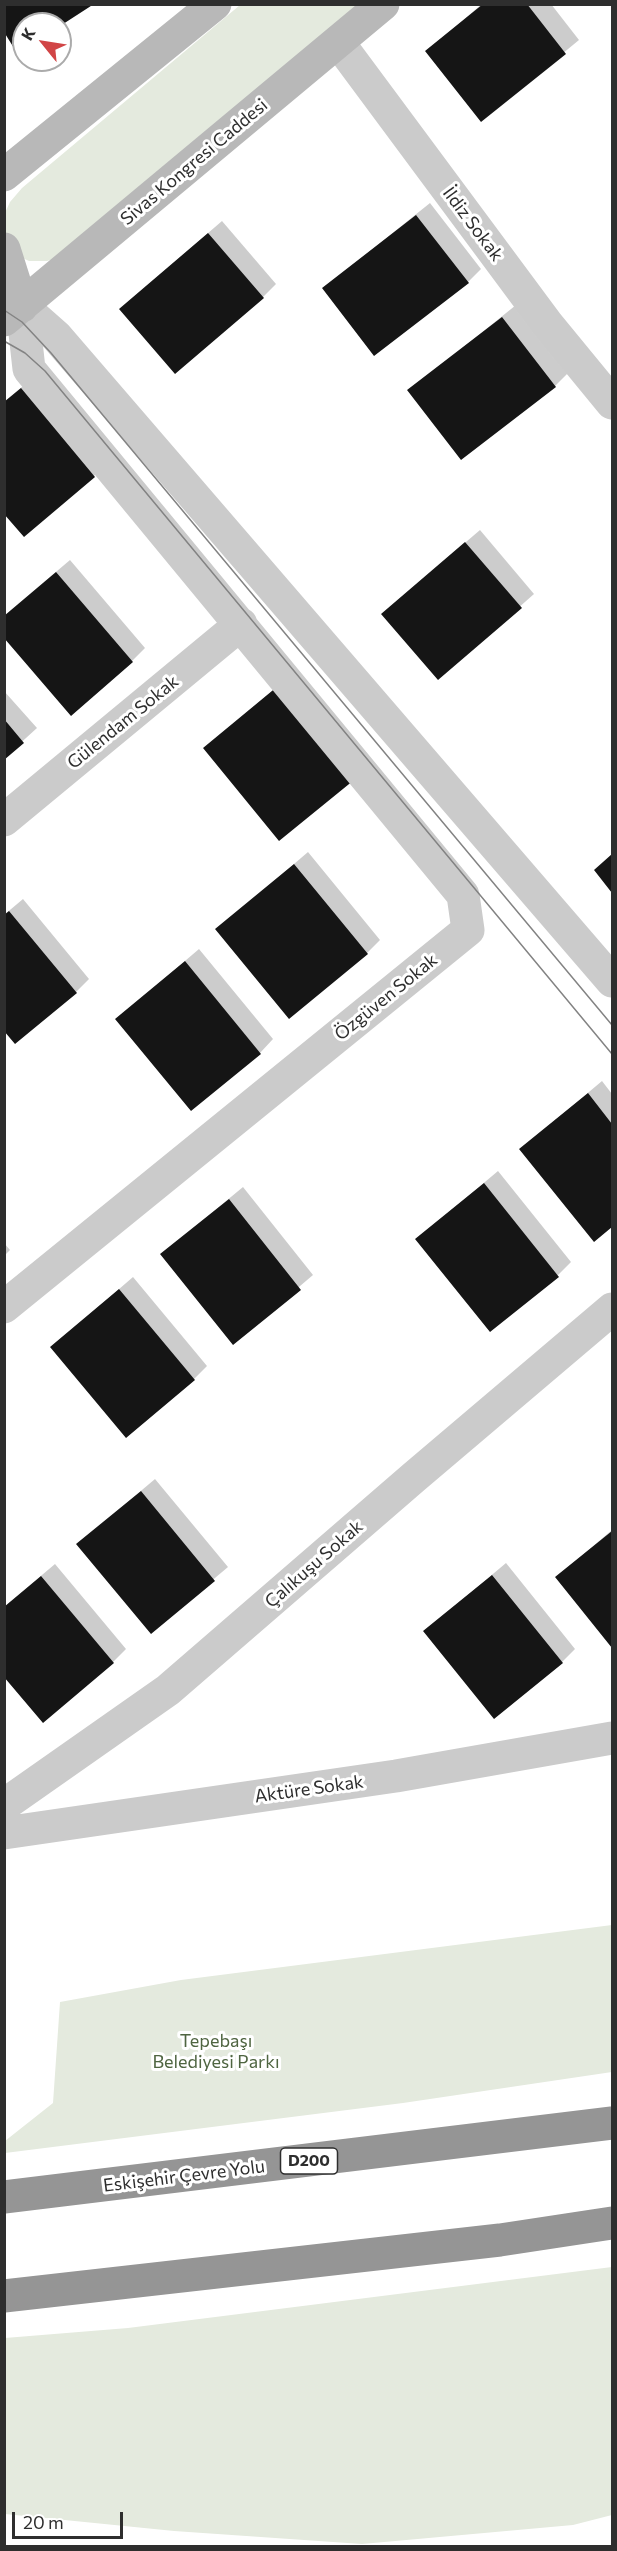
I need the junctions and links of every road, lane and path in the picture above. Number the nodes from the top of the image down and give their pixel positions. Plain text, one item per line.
1 (215, 4) edge
2 (383, 4) edge
3 (338, 42) junction
4 (4, 175) edge
5 (4, 249) edge
6 (13, 313) edge
7 (612, 403) edge
8 (242, 624) junction
9 (4, 820) edge
10 (612, 981) edge
11 (4, 1307) edge
12 (612, 1309) edge
13 (612, 1738) edge
14 (4, 1805) edge
15 (4, 1833) edge
16 (612, 2123) edge
17 (4, 2197) edge
18 (612, 2223) edge
19 (4, 2296) edge

1 - 4 street
2 - 3 street, Sivas Kongresi Caddesi
3 - 6 street, Sivas Kongresi Caddesi
3 - 7 street, İldiz Sokak
5 - 6 street
6 - 8 street
6 - 10 street
8 - 9 street, Gülendam Sokak
8 - 11 street, Özgüven Sokak
12 - 14 street, Çalıkuşu Sokak
13 - 15 street, Aktüre Sokak
16 - 17 highway, Eskişehir Çevre Yolu / D200
18 - 19 highway

